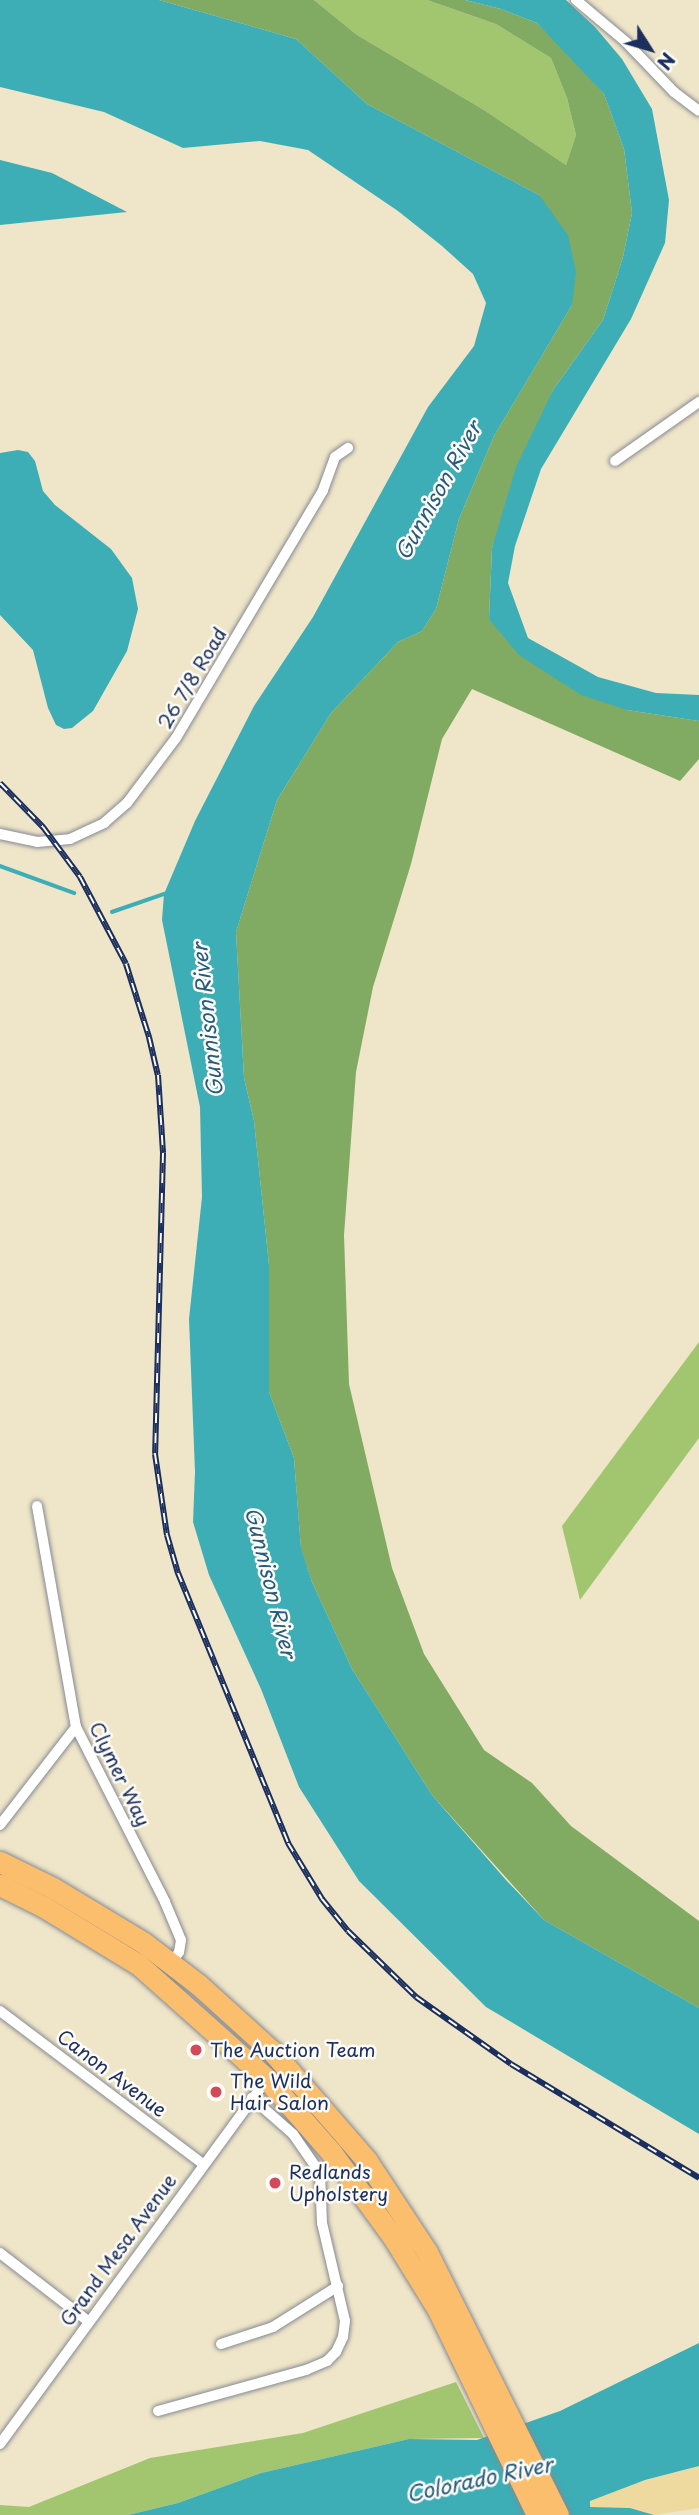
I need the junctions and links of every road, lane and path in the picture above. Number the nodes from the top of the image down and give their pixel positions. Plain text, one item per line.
1 (576, 0) edge
2 (699, 111) edge
3 (699, 402) edge
4 (348, 448) dead end
5 (615, 461) dead end
6 (0, 834) edge
7 (37, 1506) dead end
8 (75, 1727) junction
9 (0, 1825) edge
10 (0, 1862) edge
11 (0, 1870) edge
12 (0, 1885) edge
13 (144, 1943) junction
14 (171, 1964) junction
15 (139, 1965) junction
16 (0, 2011) edge
17 (273, 2052) junction
18 (267, 2079) junction
19 (252, 2098) junction
20 (203, 2164) junction
21 (427, 2252) junction
22 (0, 2253) edge
23 (338, 2286) junction
24 (444, 2306) junction
25 (88, 2321) junction
26 (221, 2344) dead end
27 (481, 2377) junction
28 (158, 2411) dead end
29 (0, 2444) edge
30 (537, 2515) edge
31 (558, 2515) edge

1 - 2 street
3 - 5 street
4 - 6 street, 26 7/8 Road
7 - 8 street, Clymer Way
8 - 9 street
8 - 14 street, Clymer Way
10 - 13 highway
11 - 13 highway
12 - 15 highway
13 - 14 highway
14 - 17 highway
15 - 17 highway
15 - 18 highway
16 - 20 street, Canon Avenue
17 - 21 highway
18 - 19 street, Grand Mesa Avenue
18 - 21 highway
18 - 24 highway
19 - 20 street, Grand Mesa Avenue
19 - 23 street
20 - 25 street, Grand Mesa Avenue
21 - 24 highway
22 - 25 street
23 - 26 street
23 - 28 street
24 - 27 highway
25 - 29 street, Grand Mesa Avenue
27 - 30 highway
27 - 31 highway

